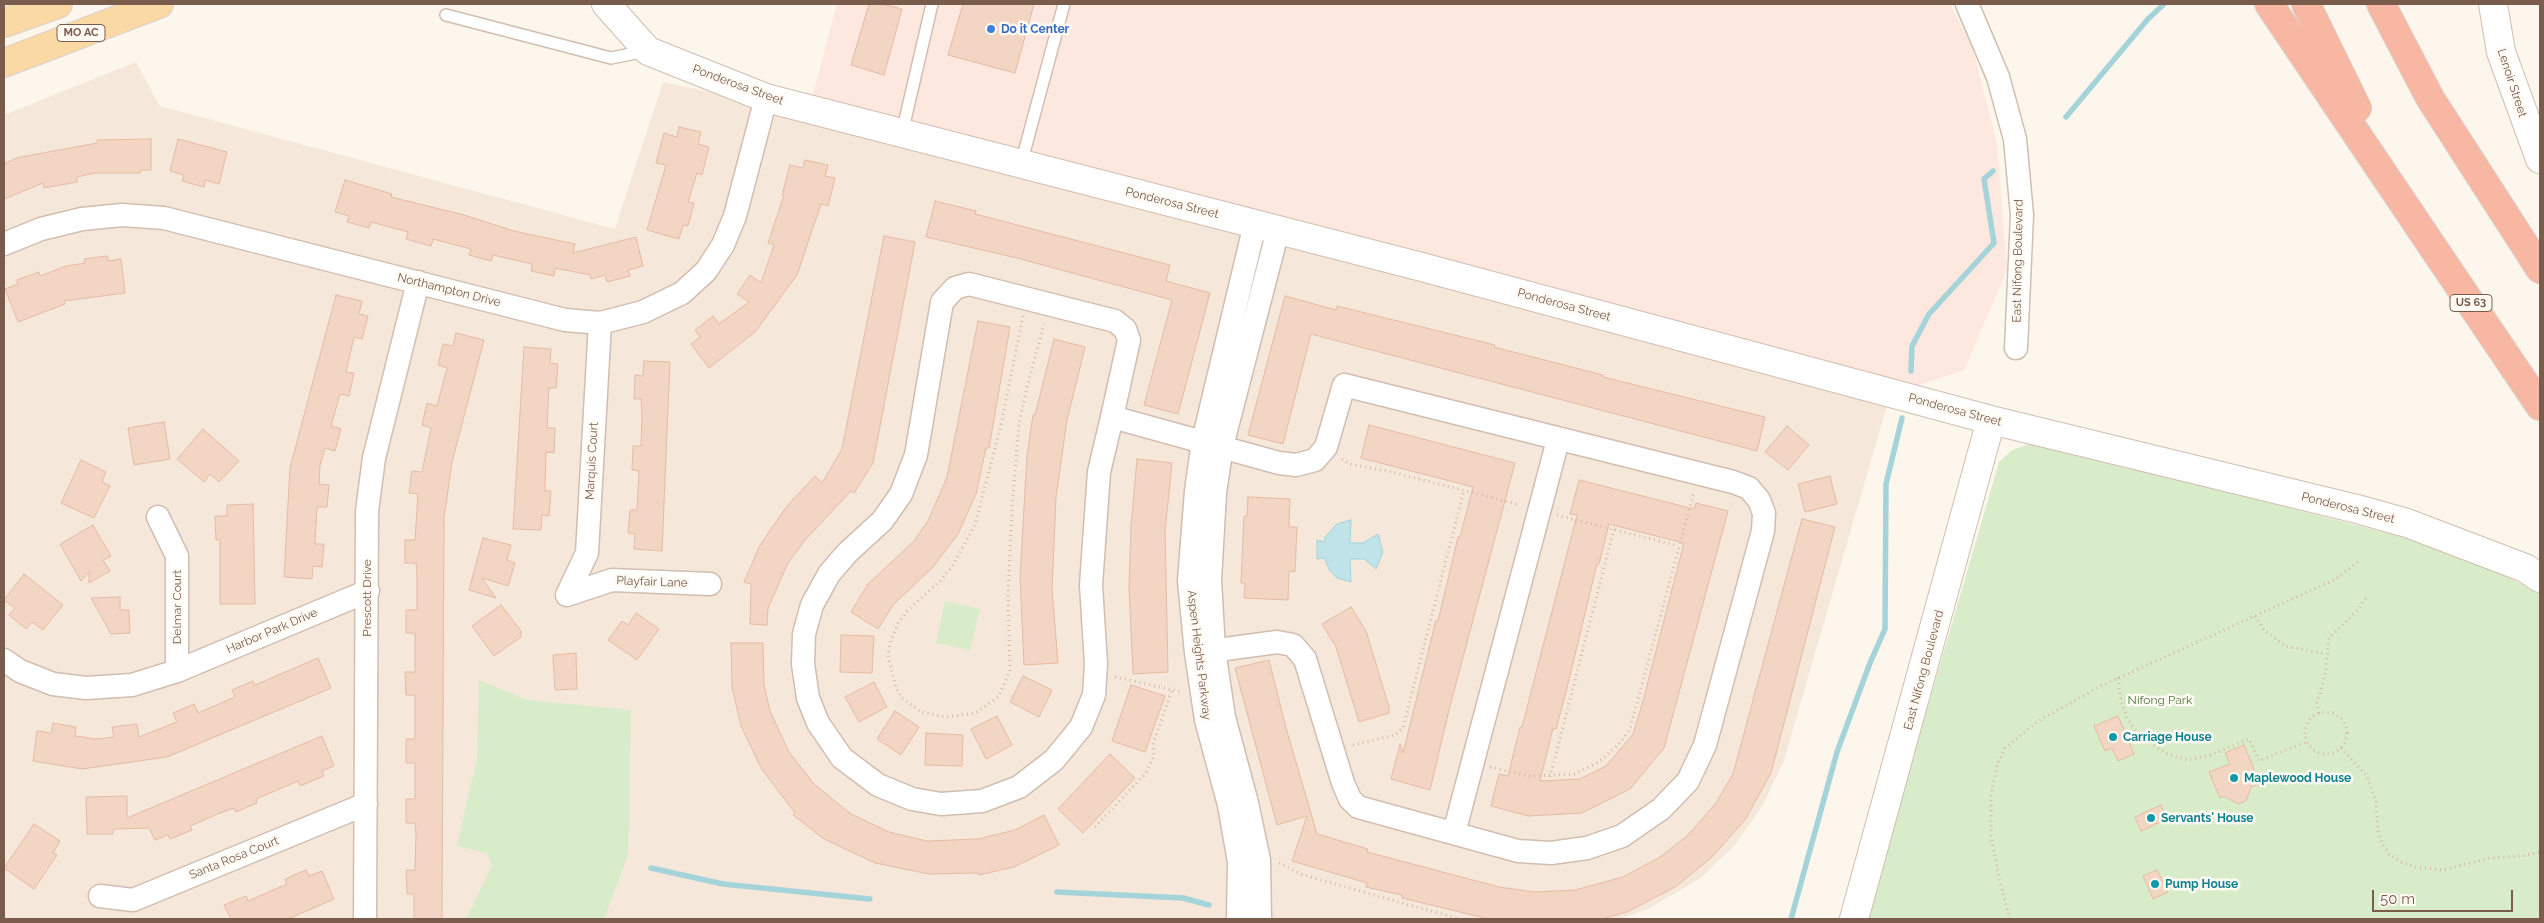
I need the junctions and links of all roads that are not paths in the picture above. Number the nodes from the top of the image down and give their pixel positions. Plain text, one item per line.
1 (58, 4) edge
2 (159, 4) edge
3 (606, 4) edge
4 (932, 4) edge
5 (1064, 4) edge
6 (1967, 4) edge
7 (2269, 4) edge
8 (2306, 4) edge
9 (2381, 4) edge
10 (2394, 4) edge
11 (2493, 4) edge
12 (446, 15) dead end
13 (4, 23) edge
14 (648, 51) junction
15 (4, 64) edge
16 (766, 98) junction
17 (2430, 98) junction
18 (902, 133) junction
19 (2540, 159) edge
20 (1021, 164) junction
21 (2402, 200) junction
22 (1266, 227) junction
23 (4, 244) edge
24 (2540, 269) edge
25 (418, 282) junction
26 (600, 323) junction
27 (2016, 348) dead end
28 (2540, 406) edge
29 (1112, 417) junction
30 (1991, 420) junction
31 (1558, 440) junction
32 (1213, 443) junction
33 (158, 517) dead end
34 (2540, 578) edge
35 (710, 584) dead end
36 (368, 591) junction
37 (567, 595) joint
38 (1205, 651) junction
39 (4, 660) edge
40 (177, 671) junction
41 (366, 804) junction
42 (1454, 833) junction
43 (100, 896) dead end
44 (365, 919) edge
45 (1238, 919) edge
46 (1260, 919) edge
47 (1854, 919) edge

1 - 13 main road
2 - 15 main road, MO AC
3 - 14 street, Ponderosa Street
4 - 18 lane
5 - 20 lane
6 - 27 street, East Nifong Boulevard
7 - 21 highway
8 - 21 highway, US 63
9 - 17 highway
10 - 17 highway
11 - 19 street, Lenoir Street
12 - 14 lane
14 - 16 street, Ponderosa Street
16 - 18 street, Ponderosa Street
16 - 26 street, Northampton Drive
17 - 24 highway
18 - 20 street, Ponderosa Street
20 - 22 street, Ponderosa Street
21 - 28 highway, US 63
22 - 30 street, Ponderosa Street
22 - 32 street, Aspen Heights Parkway
23 - 25 street, Northampton Drive
25 - 26 street, Northampton Drive
25 - 36 street, Prescott Drive
26 - 37 street, Marquis Court
29 - 29 street
29 - 32 street
30 - 34 street, Ponderosa Street
30 - 47 street, East Nifong Boulevard
31 - 32 street
31 - 42 street
31 - 42 street
32 - 38 street, Aspen Heights Parkway
33 - 40 street, Delmar Court
35 - 37 street, Playfair Lane
36 - 40 street, Harbor Park Drive
36 - 41 street, Prescott Drive
38 - 42 street
38 - 45 street, Aspen Heights Parkway
38 - 46 street, Aspen Heights Parkway
39 - 40 street, Harbor Park Drive
41 - 43 street, Santa Rosa Court
41 - 44 street, Prescott Drive

